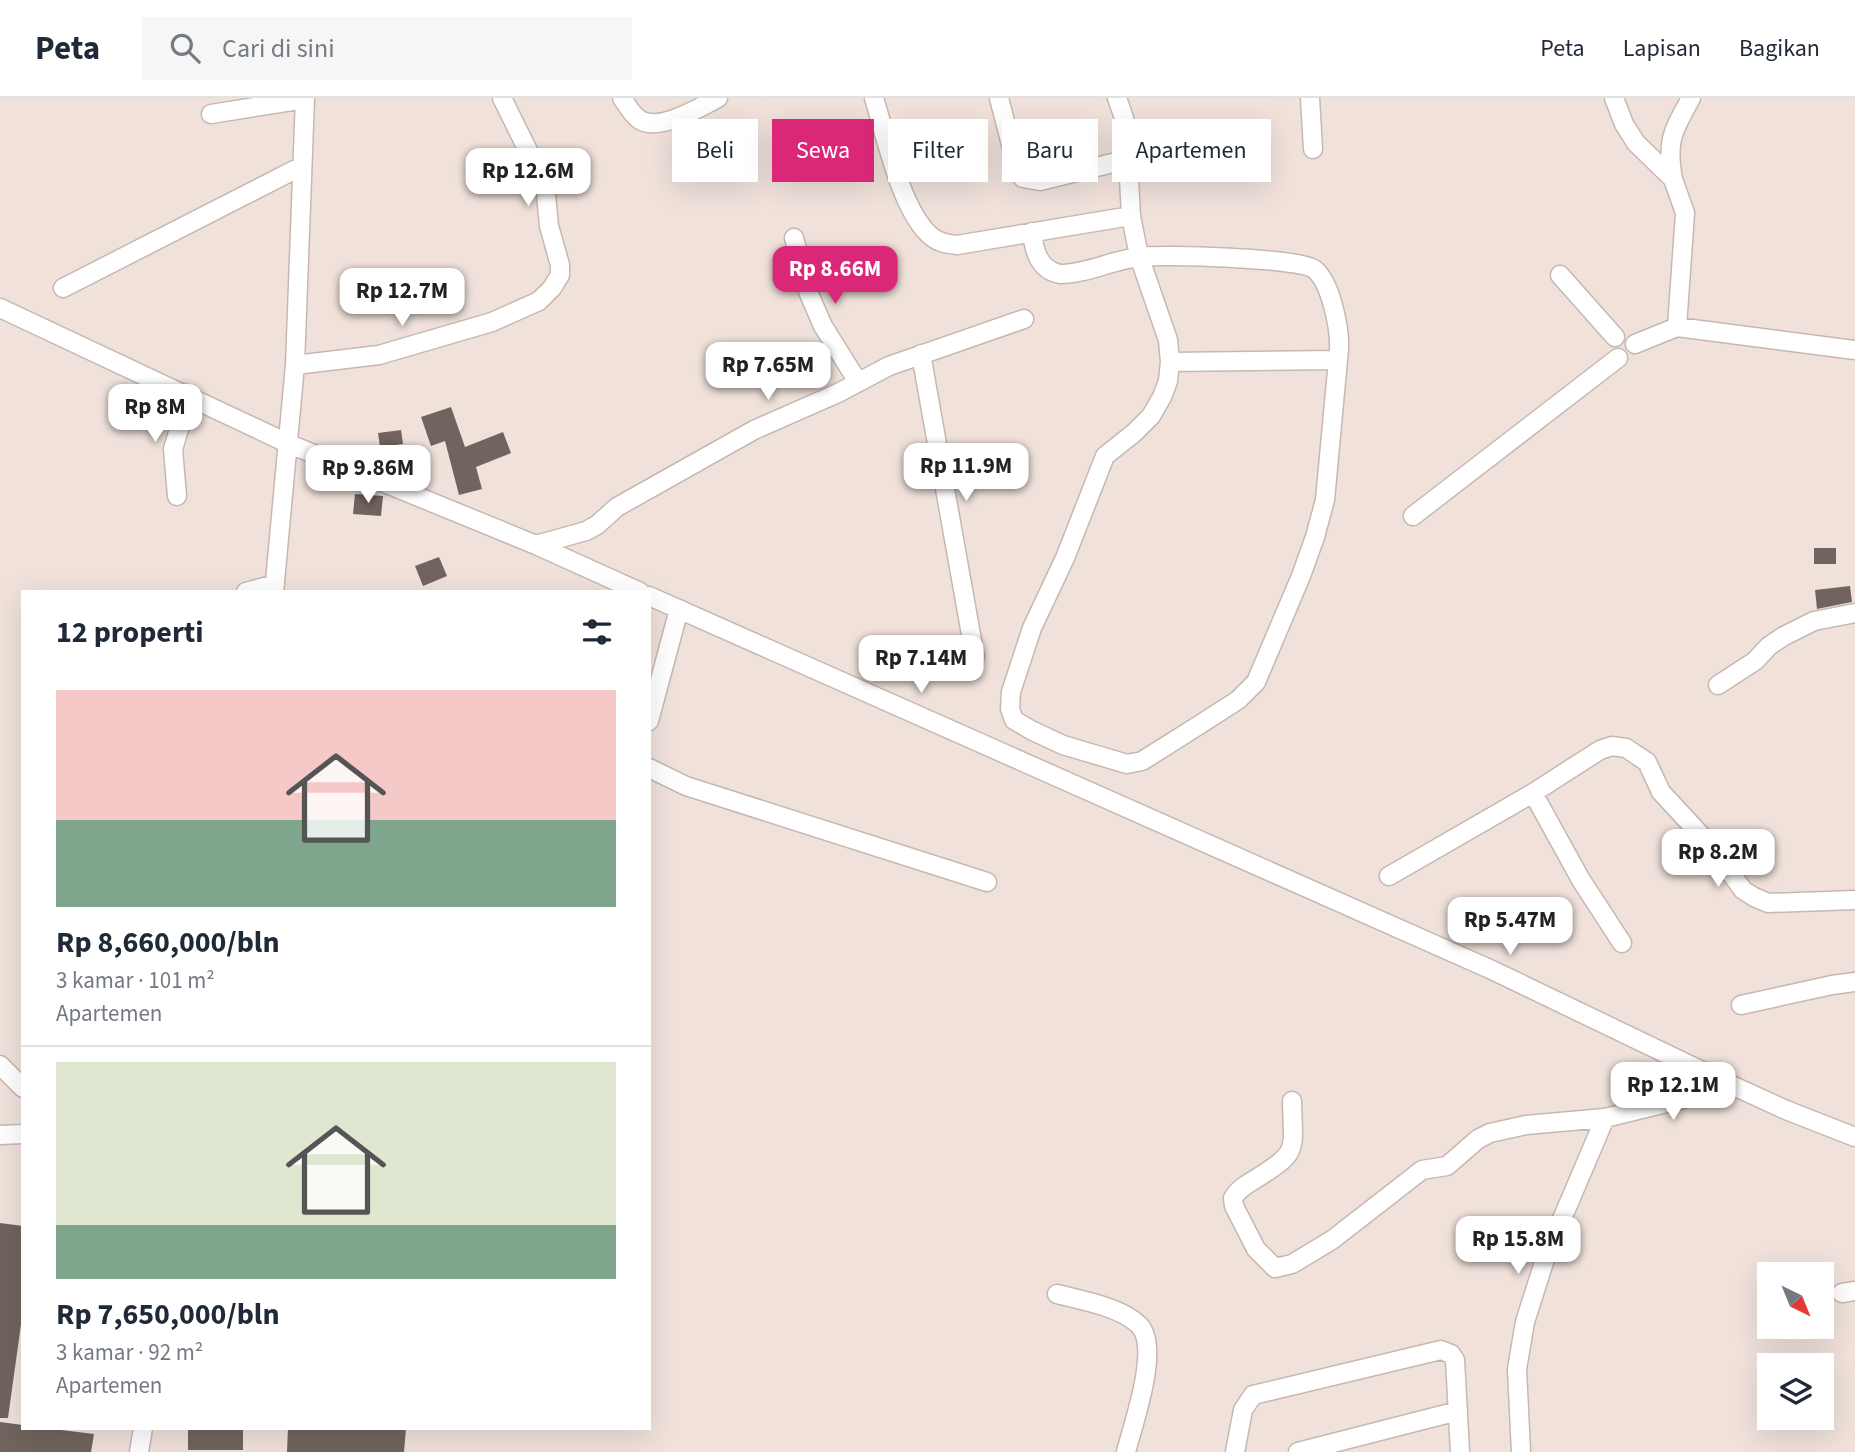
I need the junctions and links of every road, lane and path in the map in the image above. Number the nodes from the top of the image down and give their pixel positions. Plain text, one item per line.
1 (305, 98) edge
2 (502, 98) edge
3 (622, 98) edge
4 (718, 98) edge
5 (874, 98) edge
6 (999, 98) edge
7 (1117, 98) edge
8 (1310, 98) edge
9 (1614, 98) edge
10 (1691, 98) edge
11 (211, 114) dead end
12 (1124, 119) edge
13 (1313, 149) dead end
14 (1112, 163) edge
15 (302, 166) junction
16 (1673, 178) junction
17 (1130, 182) edge
18 (1131, 216) junction
19 (1032, 232) junction
20 (794, 238) dead end
21 (1139, 256) junction
22 (1560, 275) dead end
23 (63, 288) dead end
24 (0, 308) edge
25 (1024, 319) dead end
26 (1677, 327) junction
27 (1615, 337) junction
28 (1634, 344) junction
29 (1855, 350) edge
30 (921, 354) junction
31 (1618, 358) junction
32 (1338, 360) junction
33 (1170, 362) junction
34 (295, 365) junction
35 (858, 382) junction
36 (186, 394) junction
37 (287, 443) junction
38 (177, 496) dead end
39 (1413, 516) dead end
40 (536, 545) junction
41 (275, 588) edge
42 (636, 590) edge
43 (651, 597) edge
44 (679, 609) junction
45 (1855, 613) edge
46 (975, 657) dead end
47 (1718, 685) dead end
48 (651, 714) edge
49 (651, 769) edge
50 (1533, 793) junction
51 (1389, 876) dead end
52 (988, 882) dead end
53 (1855, 900) edge
54 (1622, 943) dead end
55 (1855, 982) edge
56 (1741, 1005) dead end
57 (0, 1065) edge
58 (1727, 1083) junction
59 (21, 1086) edge
60 (1292, 1101) dead end
61 (1605, 1118) junction
62 (21, 1134) edge
63 (0, 1135) edge
64 (1855, 1137) edge
65 (1057, 1294) dead end
66 (1458, 1411) junction
67 (143, 1430) edge
68 (139, 1452) edge
69 (1126, 1452) edge
70 (1235, 1452) edge
71 (1298, 1452) edge
72 (1460, 1452) edge
73 (1521, 1452) edge

1 - 11 street
1 - 15 street
2 - 34 street
3 - 4 street
5 - 19 street
6 - 14 street
7 - 12 street
8 - 13 street
9 - 16 street
10 - 16 street
15 - 23 street
15 - 34 street
16 - 26 street
17 - 18 street
18 - 19 street
18 - 21 street
19 - 21 street
20 - 35 street
21 - 32 street
21 - 33 street
22 - 27 street
24 - 36 street
25 - 30 street
26 - 28 street
26 - 29 street
27 - 28 street
27 - 31 street
28 - 31 street
30 - 35 street
30 - 46 street
31 - 39 street
32 - 33 street
32 - 33 street
34 - 37 street
35 - 40 street
36 - 37 street
36 - 38 street
37 - 40 street
37 - 41 street
40 - 42 street
43 - 44 street
44 - 48 street
44 - 58 street
45 - 47 street
49 - 52 street
50 - 51 street
50 - 53 street
50 - 54 street
55 - 56 street
57 - 59 street
58 - 61 street
58 - 64 street
60 - 61 street
61 - 73 street
62 - 63 street
65 - 69 street
66 - 70 street
66 - 71 street
66 - 72 street
67 - 68 street

